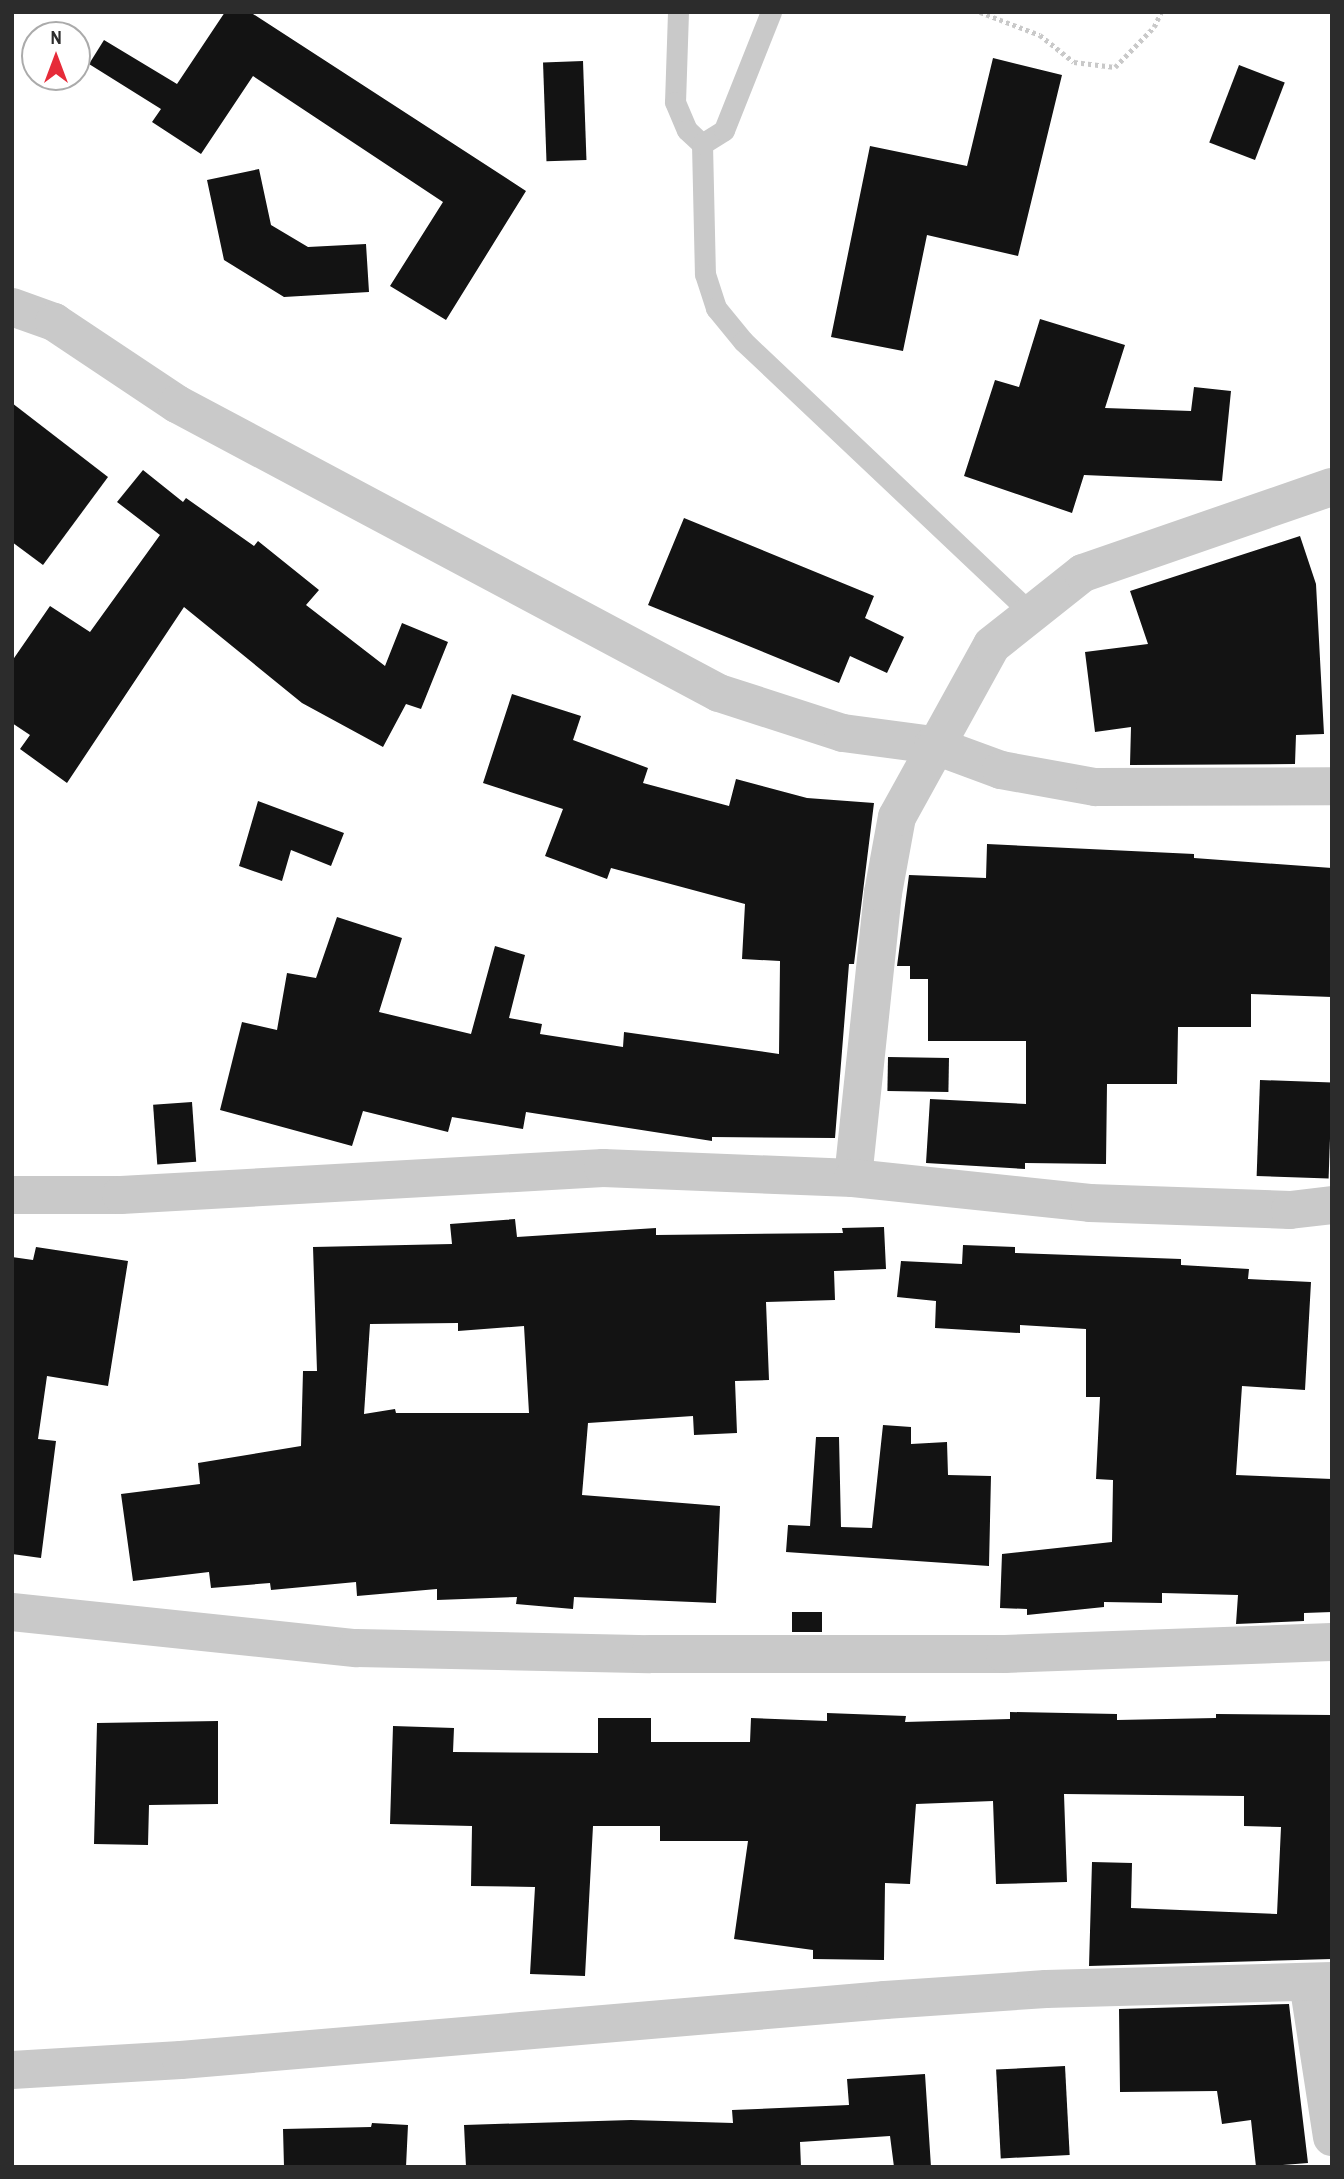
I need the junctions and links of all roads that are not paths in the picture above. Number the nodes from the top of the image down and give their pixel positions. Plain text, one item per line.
1 (678, 12) edge
2 (771, 12) edge
3 (702, 144) junction
4 (12, 307) edge
5 (1332, 487) edge
6 (1032, 614) junction
7 (933, 745) junction
8 (1332, 786) edge
9 (853, 1178) junction
10 (12, 1195) edge
11 (1332, 1205) edge
12 (12, 1612) edge
13 (1332, 1642) edge
14 (1320, 1981) edge
15 (12, 2070) edge
16 (1332, 2137) edge

1 - 3 lane
2 - 3 lane
3 - 6 lane
4 - 7 street
5 - 6 street
6 - 7 street
7 - 8 street
7 - 9 street
9 - 10 street
9 - 11 street
12 - 13 street
14 - 15 street
14 - 16 street

